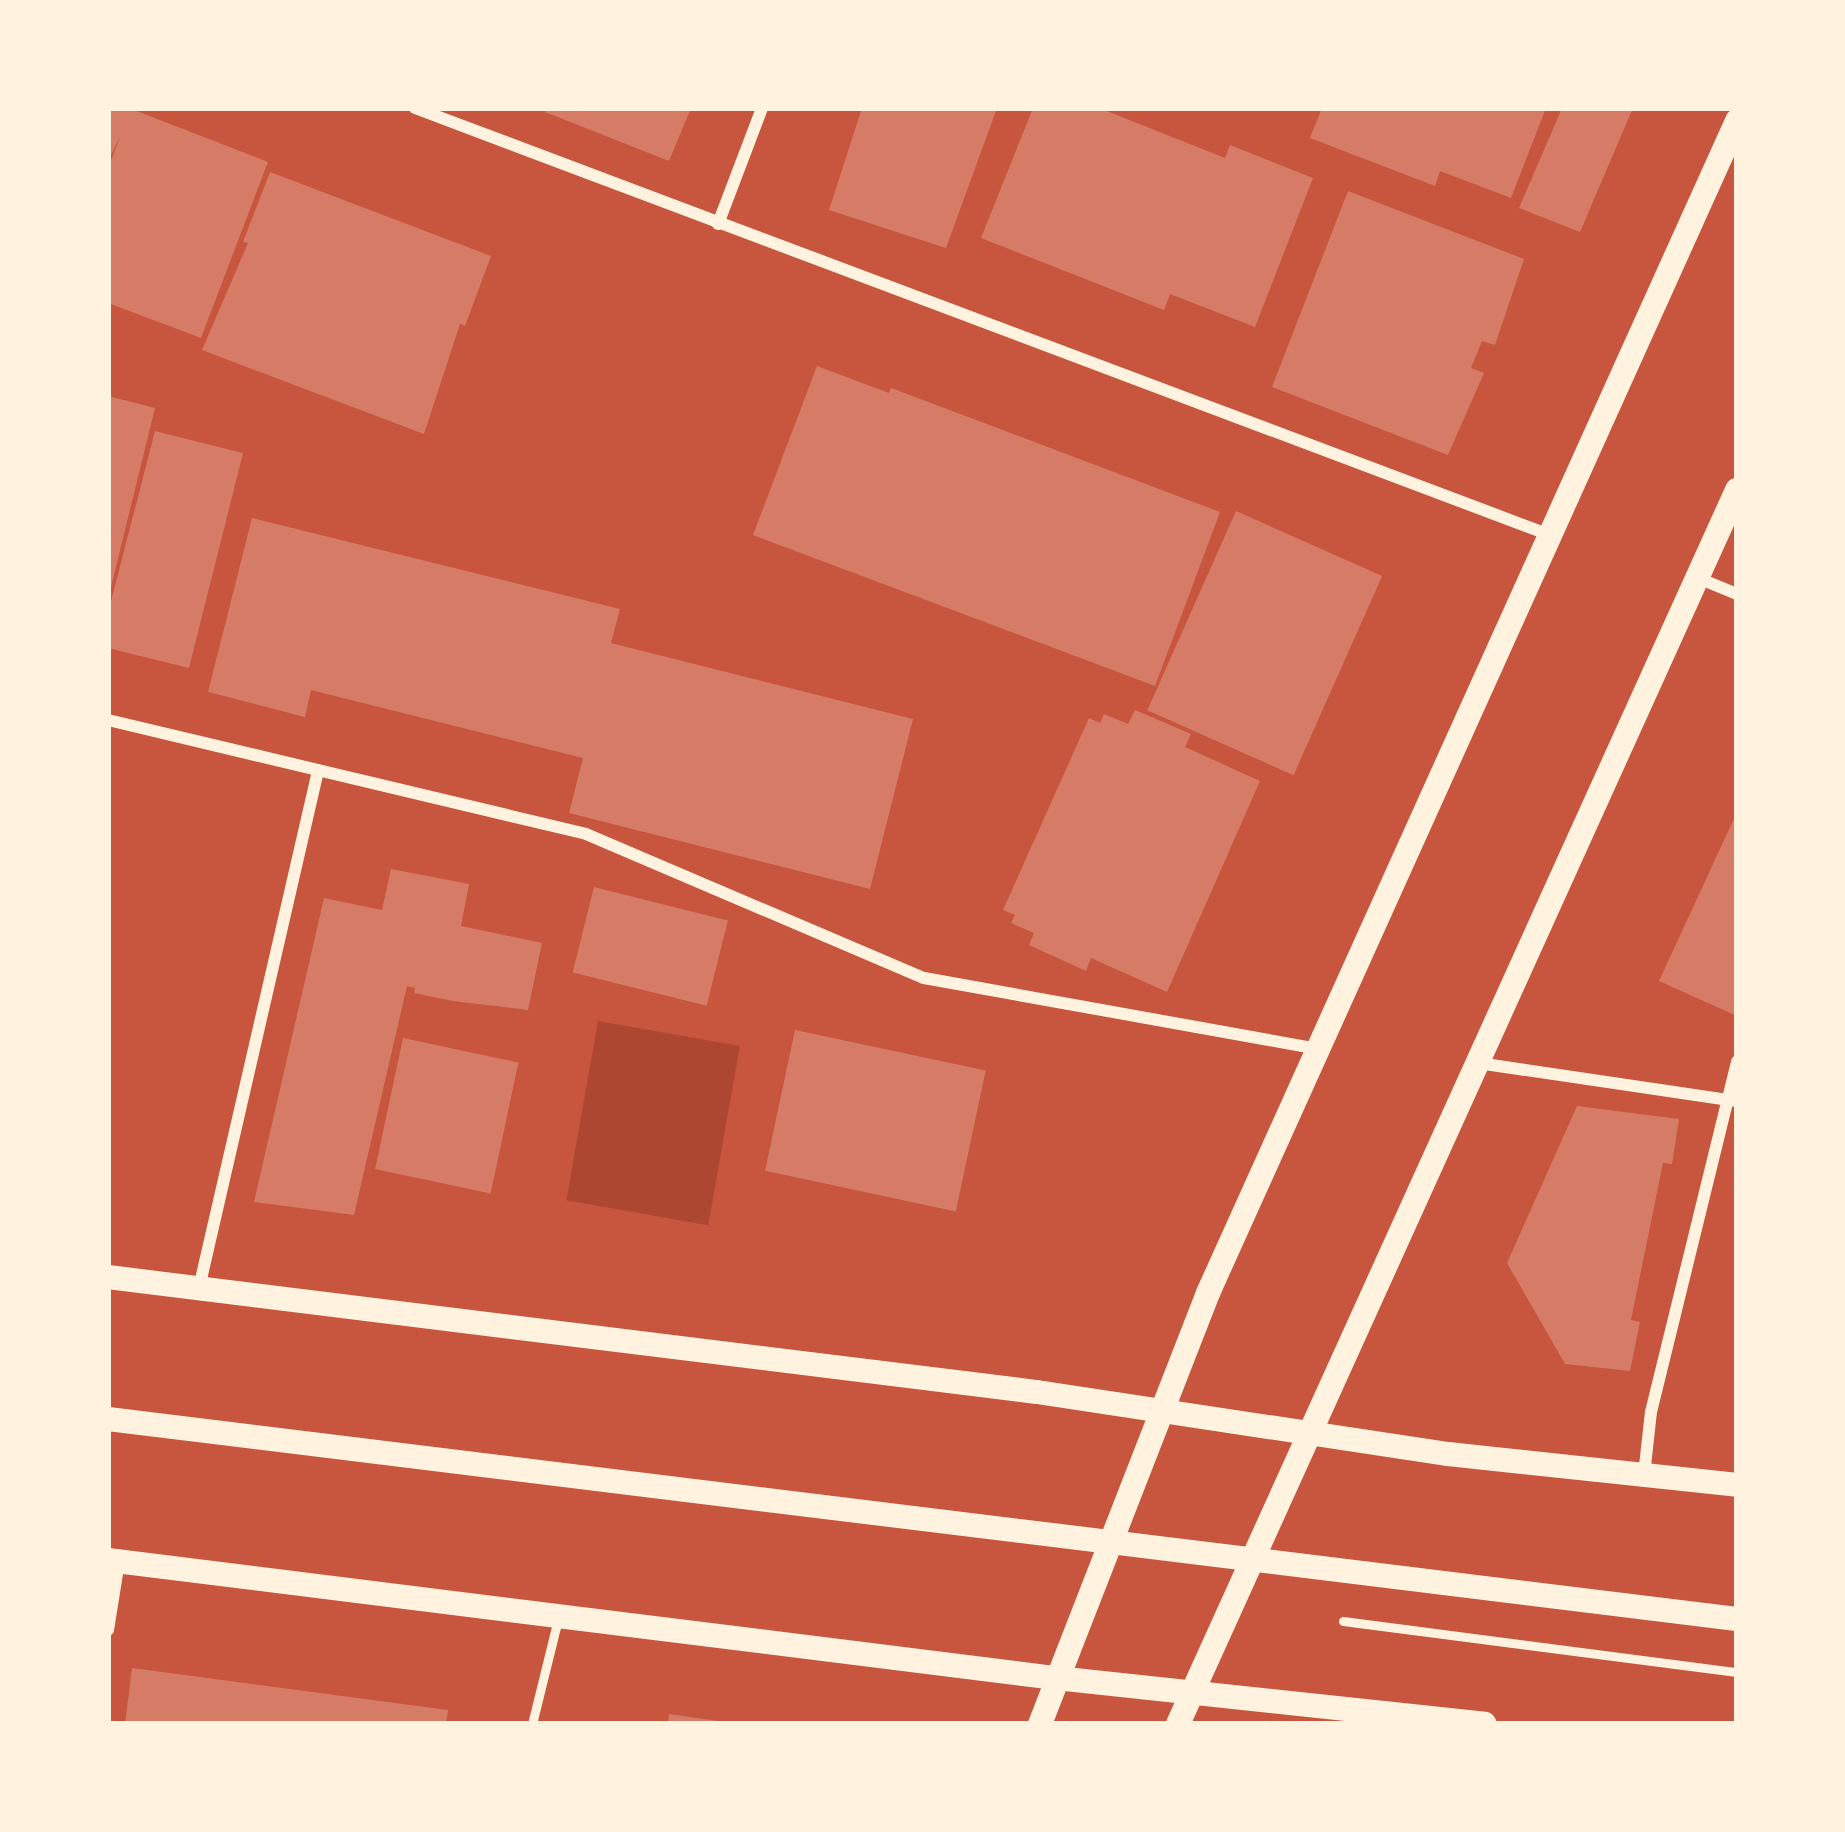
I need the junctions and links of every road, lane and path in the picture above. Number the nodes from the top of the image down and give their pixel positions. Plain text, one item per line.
1 (415, 108) edge
2 (762, 108) edge
3 (1737, 121) edge
4 (718, 224) junction
5 (1737, 490) edge
6 (1550, 535) junction
7 (1698, 578) junction
8 (1737, 594) edge
9 (108, 720) edge
10 (318, 771) junction
11 (1319, 1049) junction
12 (1737, 1061) edge
13 (1478, 1064) junction
14 (1734, 1101) edge
15 (108, 1277) edge
16 (199, 1289) junction
17 (1166, 1409) junction
18 (108, 1419) edge
19 (1311, 1433) junction
20 (1644, 1475) junction
21 (1737, 1485) edge
22 (1111, 1543) junction
23 (113, 1560) edge
24 (1252, 1560) junction
25 (559, 1618) junction
26 (1737, 1619) edge
27 (1343, 1621) dead end
28 (108, 1630) edge
29 (1737, 1672) edge
30 (1056, 1678) junction
31 (1191, 1692) junction
32 (532, 1724) edge
33 (1040, 1724) edge
34 (1178, 1724) edge
35 (1485, 1724) edge

1 - 4 street
2 - 4 street
3 - 6 main road
4 - 6 street
5 - 7 main road
6 - 11 main road
7 - 8 street
7 - 13 main road
9 - 10 street
10 - 11 street
10 - 16 street
11 - 17 main road
12 - 14 street
13 - 14 street
13 - 19 main road
14 - 20 street
15 - 16 main road
16 - 17 main road
17 - 19 main road
17 - 22 main road
18 - 22 main road
19 - 20 main road
19 - 24 main road
20 - 21 main road
22 - 24 main road
22 - 30 main road
23 - 25 main road
23 - 28 street
24 - 26 main road
24 - 31 main road
25 - 30 main road
25 - 32 lane
27 - 29 lane
30 - 31 main road
30 - 33 main road
31 - 34 main road
31 - 35 main road

